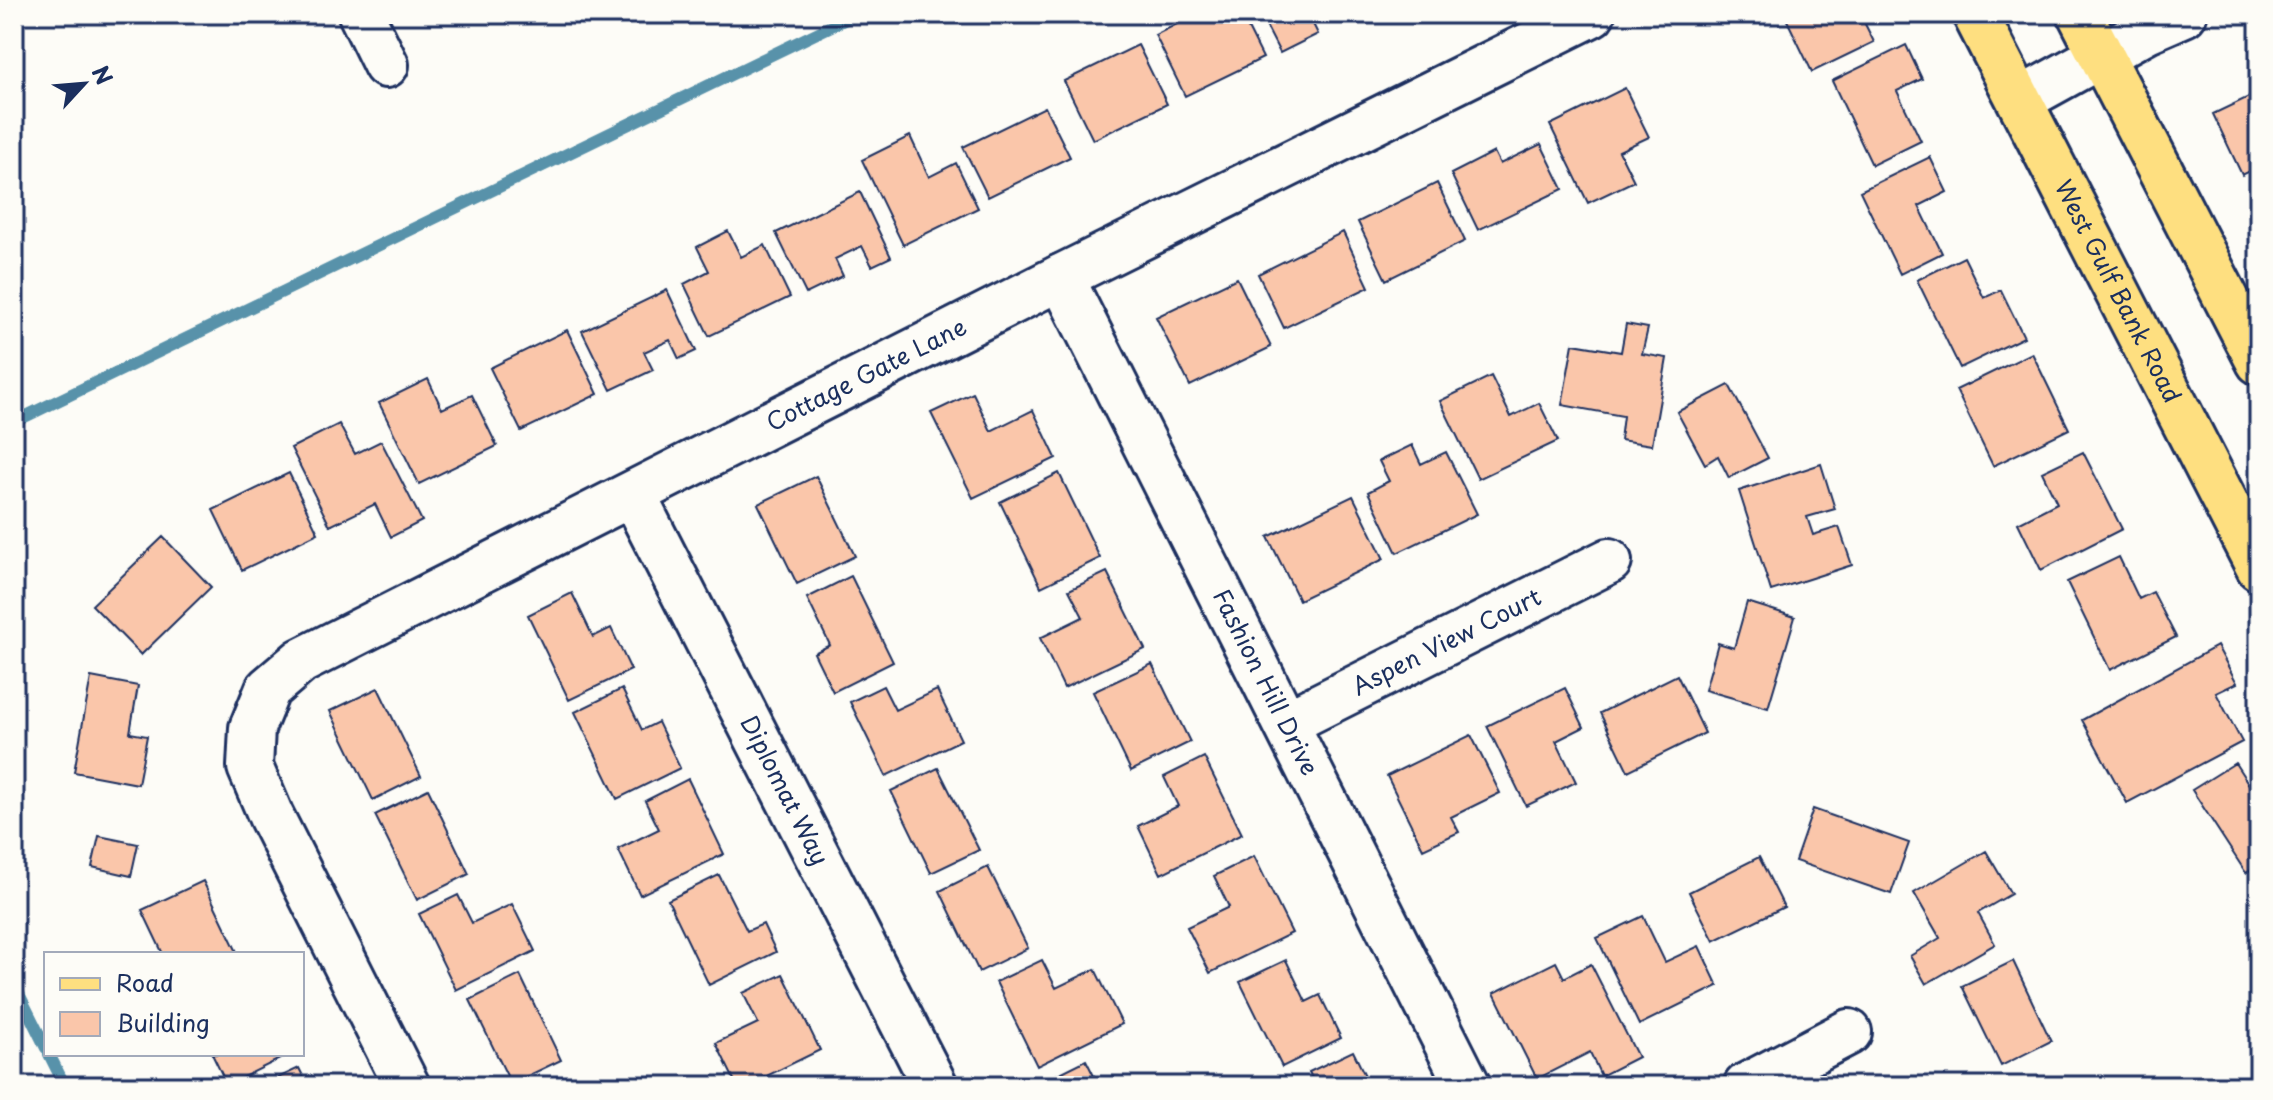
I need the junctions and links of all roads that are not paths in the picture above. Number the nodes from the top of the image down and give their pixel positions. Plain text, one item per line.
1 (361, 14) edge
2 (1592, 14) edge
3 (1975, 14) edge
4 (2080, 14) edge
5 (2184, 14) edge
6 (2101, 55) junction
7 (386, 65) dead end
8 (2020, 100) junction
9 (1061, 277) junction
10 (2259, 362) edge
11 (633, 495) junction
12 (2257, 559) edge
13 (1609, 561) dead end
14 (1286, 723) junction
15 (1849, 1032) dead end
16 (407, 1086) edge
17 (935, 1086) edge
18 (1468, 1086) edge
19 (1746, 1086) edge

1 - 7 street
2 - 9 street, Cottage Gate Lane
3 - 8 main road, West Gulf Bank Road
4 - 6 main road
5 - 6 street
6 - 8 street
6 - 10 main road
8 - 12 main road, West Gulf Bank Road
9 - 11 street, Cottage Gate Lane
9 - 14 street, Fashion Hill Drive
11 - 16 street, Cottage Gate Lane
11 - 17 street, Diplomat Way
13 - 14 street, Aspen View Court
14 - 18 street, Fashion Hill Drive
15 - 19 street

